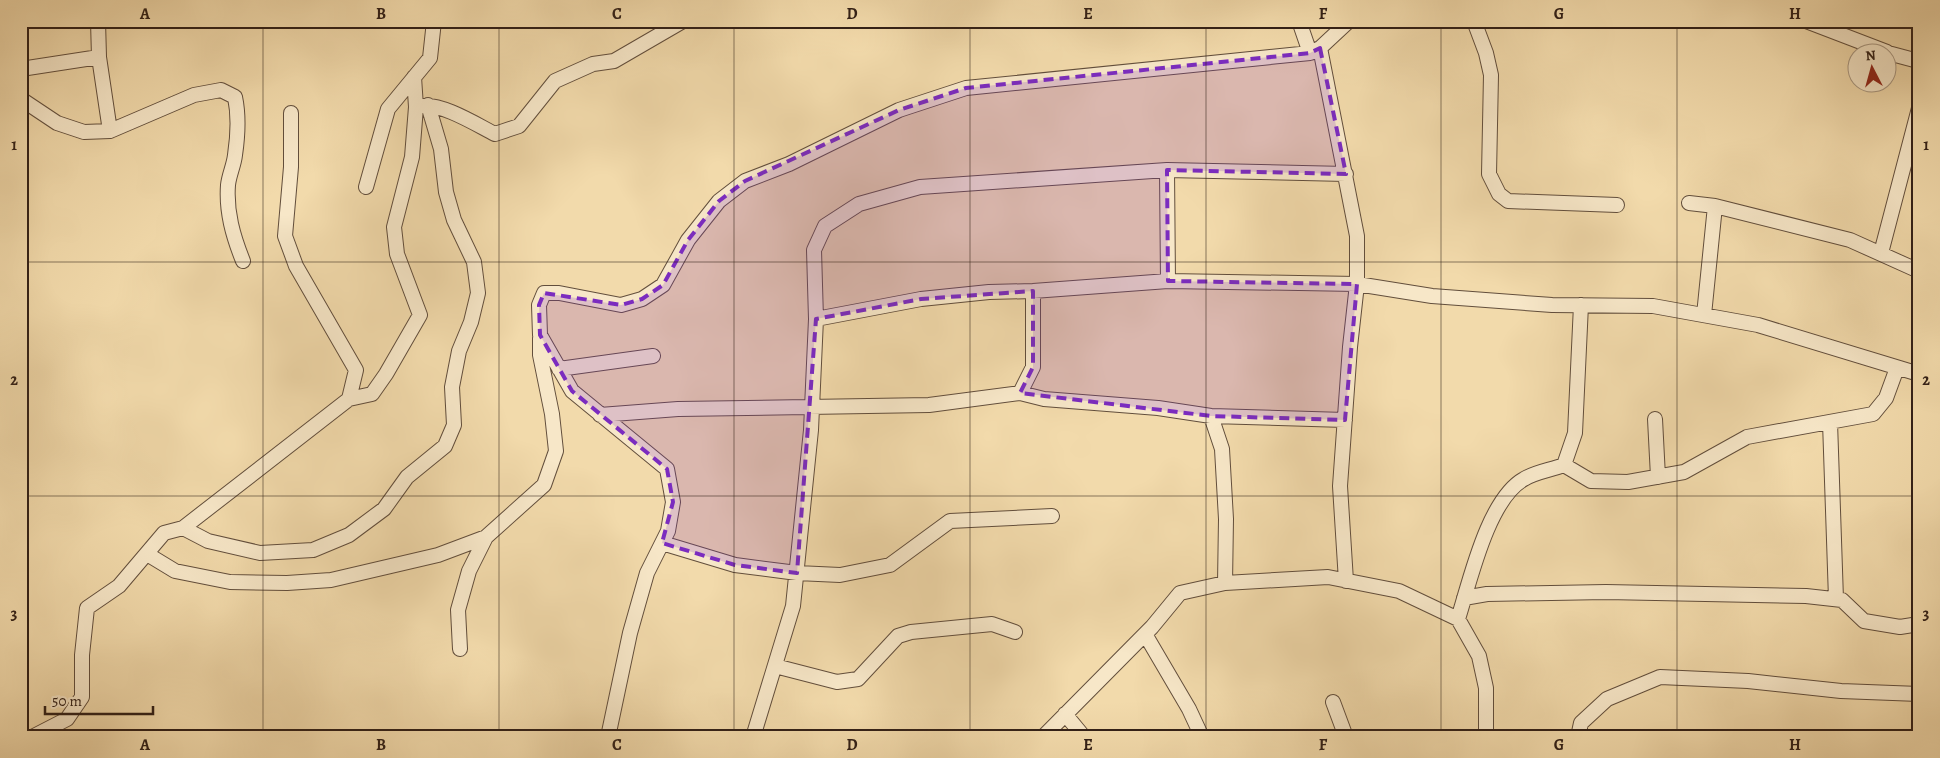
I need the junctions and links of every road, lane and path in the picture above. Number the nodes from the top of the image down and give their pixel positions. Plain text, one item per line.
1 (98, 21) edge
2 (434, 21) edge
3 (683, 21) edge
4 (1299, 21) edge
5 (1350, 21) edge
6 (1474, 21) edge
7 (1806, 21) edge
8 (1859, 42) edge
9 (1315, 50) junction
10 (1898, 56) edge
11 (99, 57) junction
12 (1919, 66) edge
13 (21, 69) edge
14 (414, 77) junction
15 (21, 99) edge
16 (422, 106) junction
17 (1919, 108) edge
18 (291, 112) dead end
19 (110, 131) junction
20 (1167, 170) junction
21 (1346, 174) junction
22 (366, 187) dead end
23 (1689, 203) dead end
24 (1617, 205) dead end
25 (1715, 206) junction
26 (1881, 254) junction
27 (243, 261) dead end
28 (1919, 271) edge
29 (1168, 281) junction
30 (1357, 284) junction
31 (1033, 291) junction
32 (1581, 306) junction
33 (1704, 315) junction
34 (816, 318) junction
35 (540, 334) junction
36 (653, 356) dead end
37 (1897, 368) junction
38 (559, 369) junction
39 (1919, 374) edge
40 (1020, 393) junction
41 (349, 399) junction
42 (812, 408) junction
43 (600, 415) junction
44 (1211, 416) junction
45 (1655, 419) dead end
46 (1344, 420) junction
47 (1830, 422) junction
48 (1564, 465) junction
49 (1658, 477) junction
50 (1052, 516) dead end
51 (183, 528) junction
52 (486, 537) junction
53 (662, 543) junction
54 (147, 554) junction
55 (796, 574) junction
56 (1346, 580) junction
57 (1225, 583) junction
58 (1464, 598) junction
59 (1836, 599) junction
60 (1458, 619) junction
61 (1919, 624) edge
62 (1015, 632) dead end
63 (1144, 634) junction
64 (460, 649) dead end
65 (774, 666) junction
66 (1919, 694) edge
67 (1333, 702) dead end
68 (1065, 714) junction
69 (32, 737) edge
70 (608, 737) edge
71 (753, 737) edge
72 (1043, 737) edge
73 (1084, 737) edge
74 (1202, 737) edge
75 (1346, 737) edge
76 (1486, 737) edge
77 (1578, 737) edge

1 - 11 street
2 - 14 street
3 - 16 street
4 - 9 street
5 - 9 street
6 - 24 street
7 - 8 street
9 - 21 street
9 - 35 street
10 - 12 street
11 - 13 street
11 - 19 street
14 - 16 street
14 - 22 street
15 - 19 street
16 - 41 street
16 - 51 street
17 - 26 street
18 - 41 street
19 - 27 street
20 - 21 street
20 - 29 street
20 - 34 street
21 - 30 street
23 - 25 street
25 - 26 street
25 - 33 street
26 - 28 street
29 - 30 street
29 - 31 street
30 - 32 street
30 - 46 street
31 - 34 street
31 - 40 street
32 - 33 street
32 - 48 street
33 - 37 street
34 - 42 street
35 - 38 street
35 - 52 street
36 - 38 street
37 - 39 street
37 - 47 street
38 - 43 street
40 - 42 street
40 - 44 street
41 - 51 street
42 - 43 street
42 - 55 street
43 - 53 street
44 - 46 street
44 - 57 street
45 - 49 street
46 - 56 street
47 - 49 street
47 - 59 street
48 - 49 street
48 - 58 street
50 - 55 street
51 - 54 street
52 - 54 street
52 - 64 street
53 - 55 street
53 - 70 street
54 - 69 street
55 - 65 street
56 - 57 street
56 - 60 street
57 - 63 street
58 - 59 street
58 - 60 street
59 - 61 street
60 - 76 street
62 - 65 street
63 - 68 street
63 - 74 street
65 - 71 street
66 - 77 street
67 - 75 street
68 - 72 street
68 - 73 street

